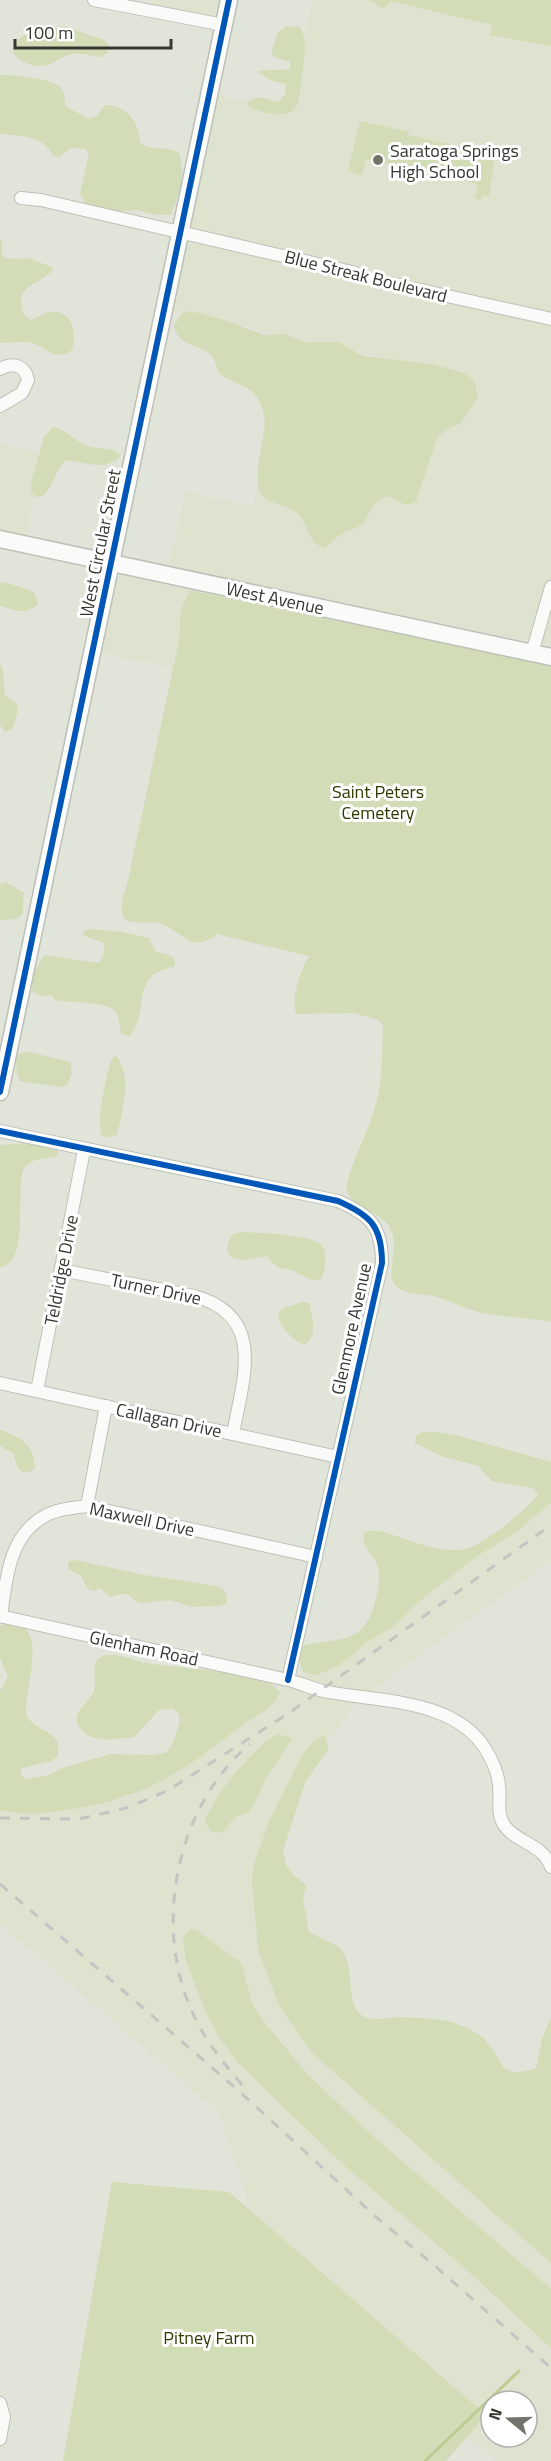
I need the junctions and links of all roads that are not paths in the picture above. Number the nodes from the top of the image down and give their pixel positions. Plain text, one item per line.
1 (94, 0) edge
2 (229, 0) edge
3 (224, 25) junction
4 (21, 198) dead end
5 (181, 232) junction
6 (551, 319) edge
7 (0, 369) edge
8 (0, 406) edge
9 (0, 538) edge
10 (112, 563) junction
11 (551, 587) edge
12 (532, 653) junction
13 (551, 657) edge
14 (0, 1092) edge
15 (0, 1131) edge
16 (84, 1150) junction
17 (61, 1270) junction
18 (0, 1383) edge
19 (37, 1391) junction
20 (106, 1406) junction
21 (233, 1434) junction
22 (338, 1457) junction
23 (87, 1506) junction
24 (316, 1557) junction
25 (0, 1616) edge
26 (288, 1680) junction
27 (551, 1867) edge
28 (0, 2403) edge
29 (0, 2439) edge

1 - 3 street
2 - 3 street, West Circular Street
3 - 5 street, West Circular Street
4 - 5 street, Blue Streak Boulevard
5 - 6 street, Blue Streak Boulevard
5 - 10 street, West Circular Street
7 - 8 street
9 - 10 street, West Avenue
10 - 12 street, West Avenue
10 - 14 street, West Circular Street
11 - 12 street
12 - 13 street, West Avenue
15 - 16 street, Glenmore Avenue
16 - 17 street, Teldridge Drive
16 - 22 street, Glenmore Avenue
17 - 19 street, Teldridge Drive
17 - 21 street, Turner Drive
18 - 19 street, Callagan Drive
19 - 20 street, Callagan Drive
20 - 21 street, Callagan Drive
20 - 23 street
21 - 22 street, Callagan Drive
22 - 24 street, Glenmore Avenue
23 - 24 street, Maxwell Drive
23 - 25 street, Maxwell Drive
24 - 26 street, Glenmore Avenue
25 - 26 street, Glenham Road
26 - 27 street, Glenham Road
28 - 29 street

